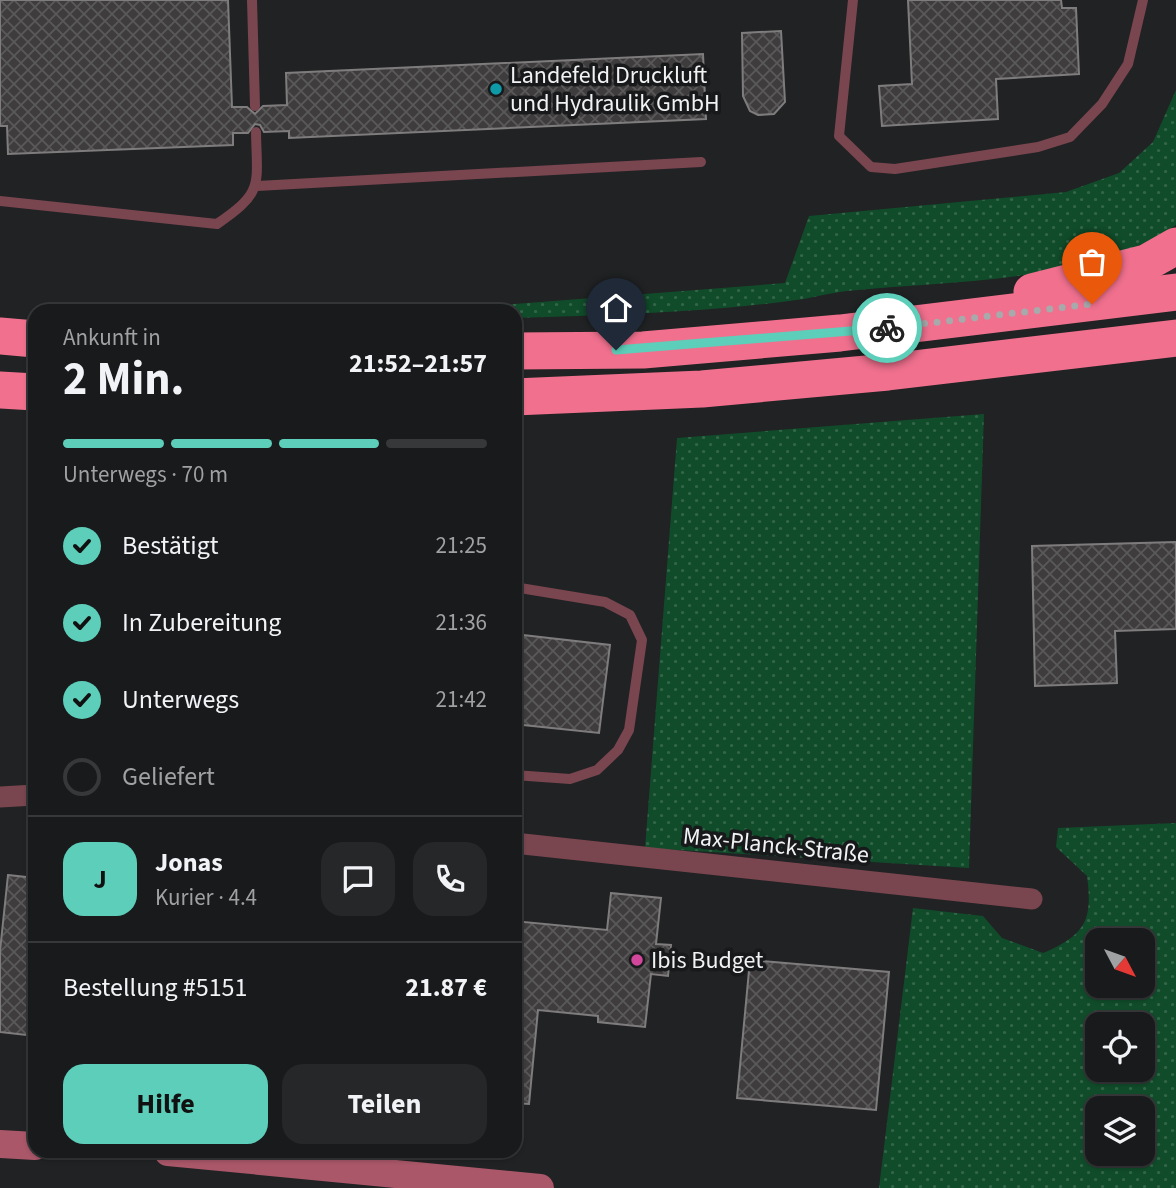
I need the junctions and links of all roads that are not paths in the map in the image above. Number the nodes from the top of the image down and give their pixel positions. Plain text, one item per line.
1 (252, 0) edge
2 (853, 0) edge
3 (1143, 0) edge
4 (255, 106) dead end
5 (256, 132) dead end
6 (701, 162) dead end
7 (257, 186) junction
8 (0, 201) edge
9 (1176, 246) edge
10 (1176, 292) edge
11 (840, 333) junction
12 (0, 337) edge
13 (1176, 338) edge
14 (28, 339) edge
15 (522, 351) edge
16 (0, 390) edge
17 (28, 392) edge
18 (522, 397) edge
19 (522, 588) edge
20 (522, 776) edge
21 (28, 795) edge
22 (0, 797) edge
23 (522, 844) edge
24 (1032, 900) dead end
25 (0, 1144) edge
26 (28, 1146) edge
27 (230, 1158) edge
28 (540, 1188) edge

1 - 4 lane
2 - 3 lane
5 - 7 lane
6 - 7 lane
7 - 8 lane
9 - 11 highway
10 - 11 highway
11 - 15 highway
12 - 14 highway
13 - 18 highway
16 - 17 highway
19 - 20 lane
21 - 22 street
23 - 24 street, Max-Planck-Straße
25 - 26 main road
27 - 28 main road

